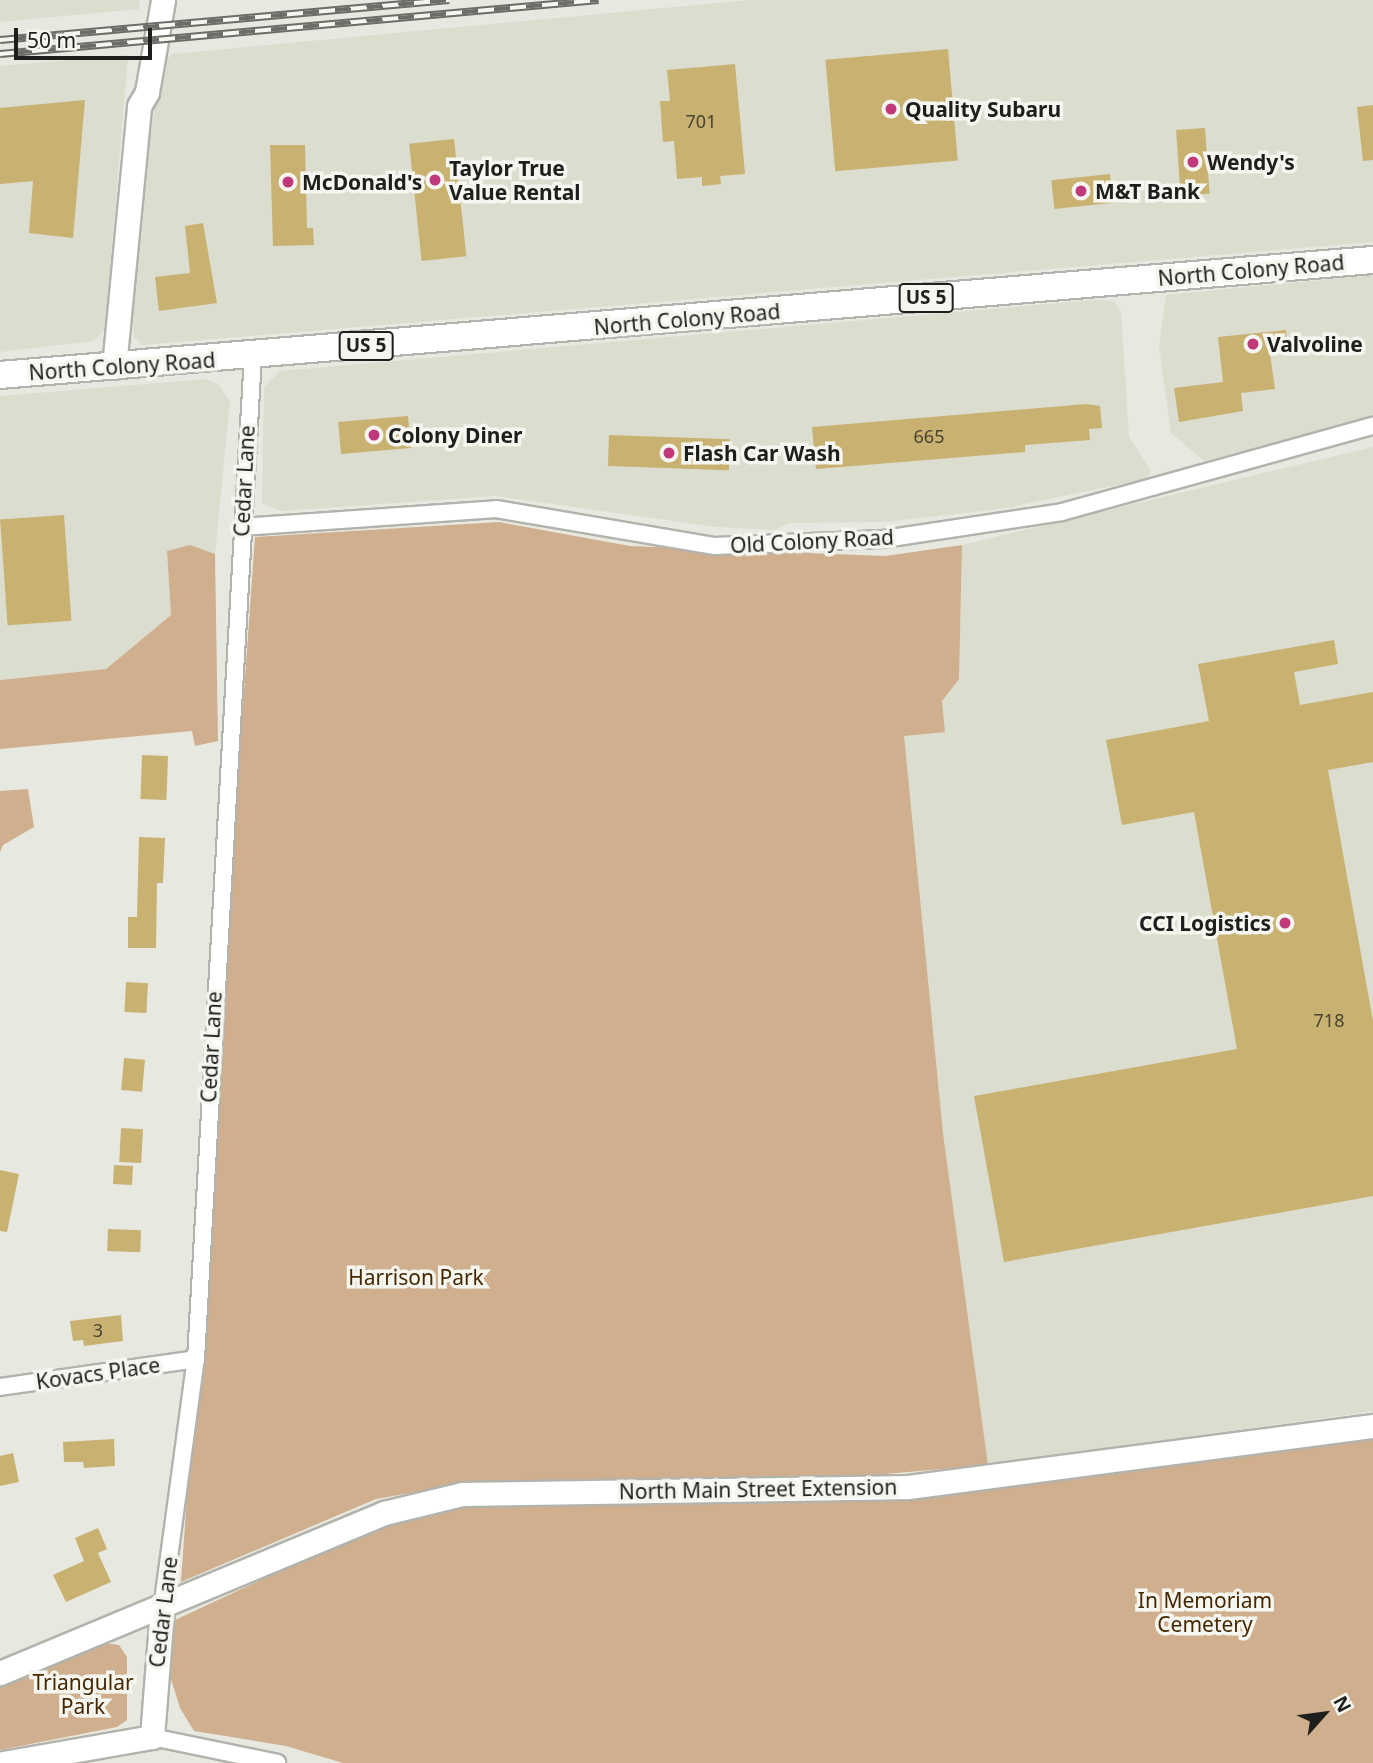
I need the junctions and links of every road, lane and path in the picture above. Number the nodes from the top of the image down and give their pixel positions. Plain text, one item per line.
1 (148, 0) edge
2 (163, 0) edge
3 (139, 106) junction
4 (1373, 260) edge
5 (253, 356) junction
6 (114, 367) junction
7 (0, 375) edge
8 (1373, 426) edge
9 (241, 527) junction
10 (196, 1359) junction
11 (0, 1387) edge
12 (1373, 1426) edge
13 (162, 1609) junction
14 (0, 1673) edge
15 (152, 1737) junction
16 (4, 1763) edge
17 (277, 1763) edge

1 - 3 street
2 - 3 street
3 - 6 street
4 - 5 main road, North Colony Road / US 5
5 - 6 main road, North Colony Road / US 5
5 - 9 street, Cedar Lane
6 - 7 main road, North Colony Road / US 5
8 - 9 street, Old Colony Road
9 - 10 street, Cedar Lane
10 - 11 street, Kovacs Place
10 - 13 street, Cedar Lane
12 - 13 street, North Main Street Extension
13 - 14 street, North Main Street Extension
13 - 15 street, Cedar Lane
15 - 16 street
15 - 17 street

